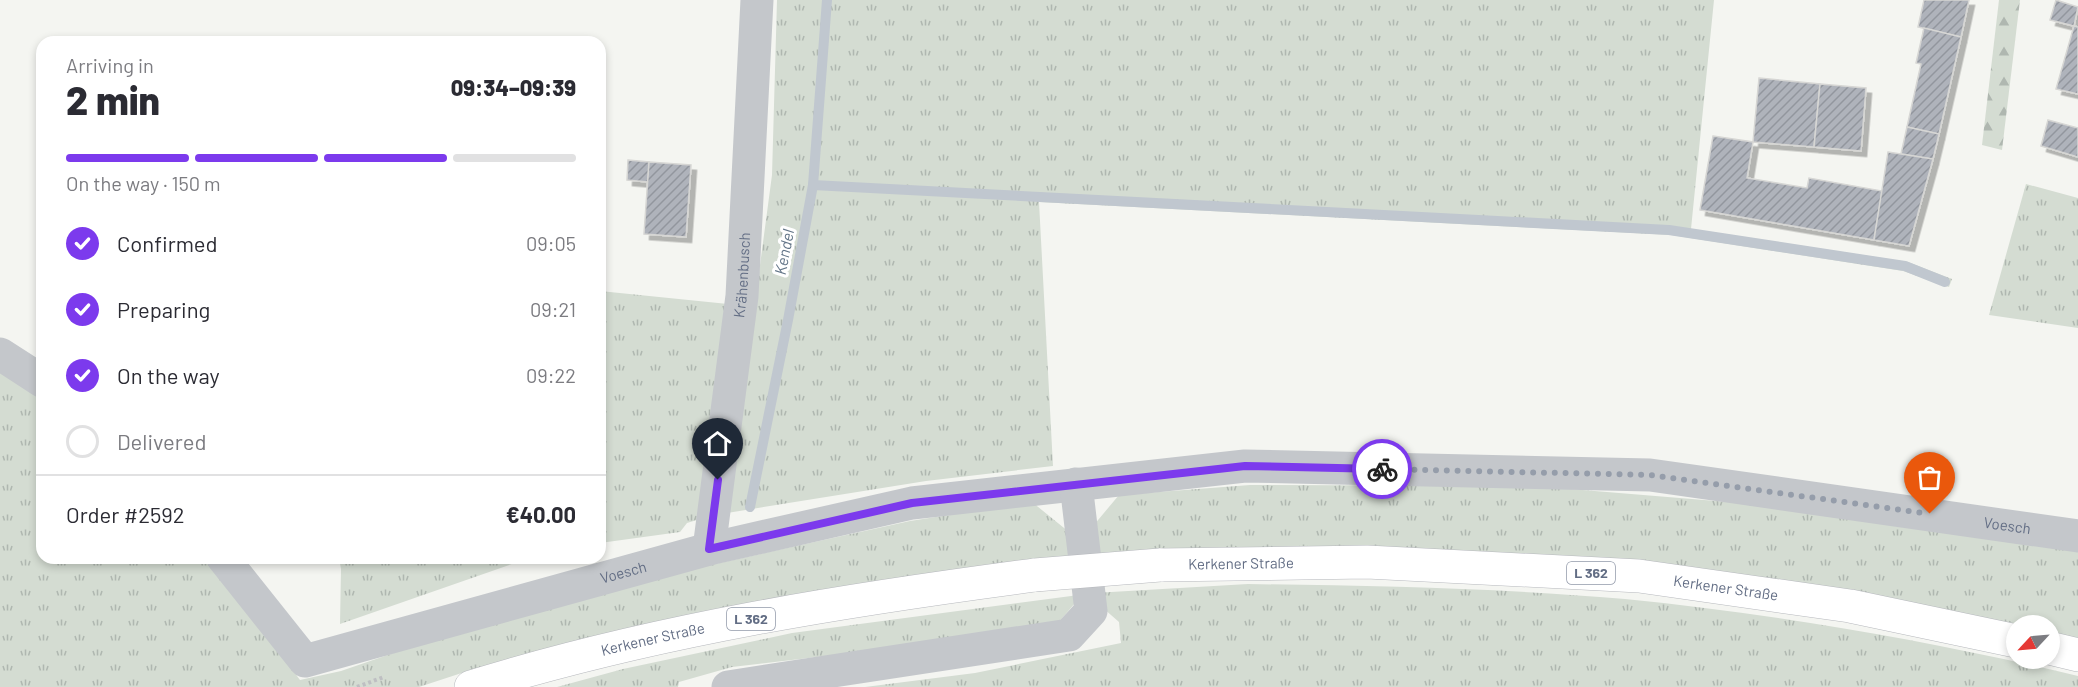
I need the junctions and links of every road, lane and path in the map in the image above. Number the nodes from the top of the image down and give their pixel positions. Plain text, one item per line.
1 (757, 0) edge
2 (0, 354) edge
3 (36, 377) edge
4 (1076, 484) junction
5 (2078, 536) edge
6 (709, 549) junction
7 (228, 564) edge
8 (2006, 639) edge
9 (2060, 651) edge
10 (2078, 655) edge
11 (471, 687) edge
12 (728, 687) edge

1 - 6 street, Krähenbusch
2 - 3 street
4 - 5 street, Voesch
4 - 6 street, Voesch
4 - 12 street
6 - 7 street, Voesch
8 - 11 main road, Kerkener Straße / L 362, bridge
9 - 10 main road

